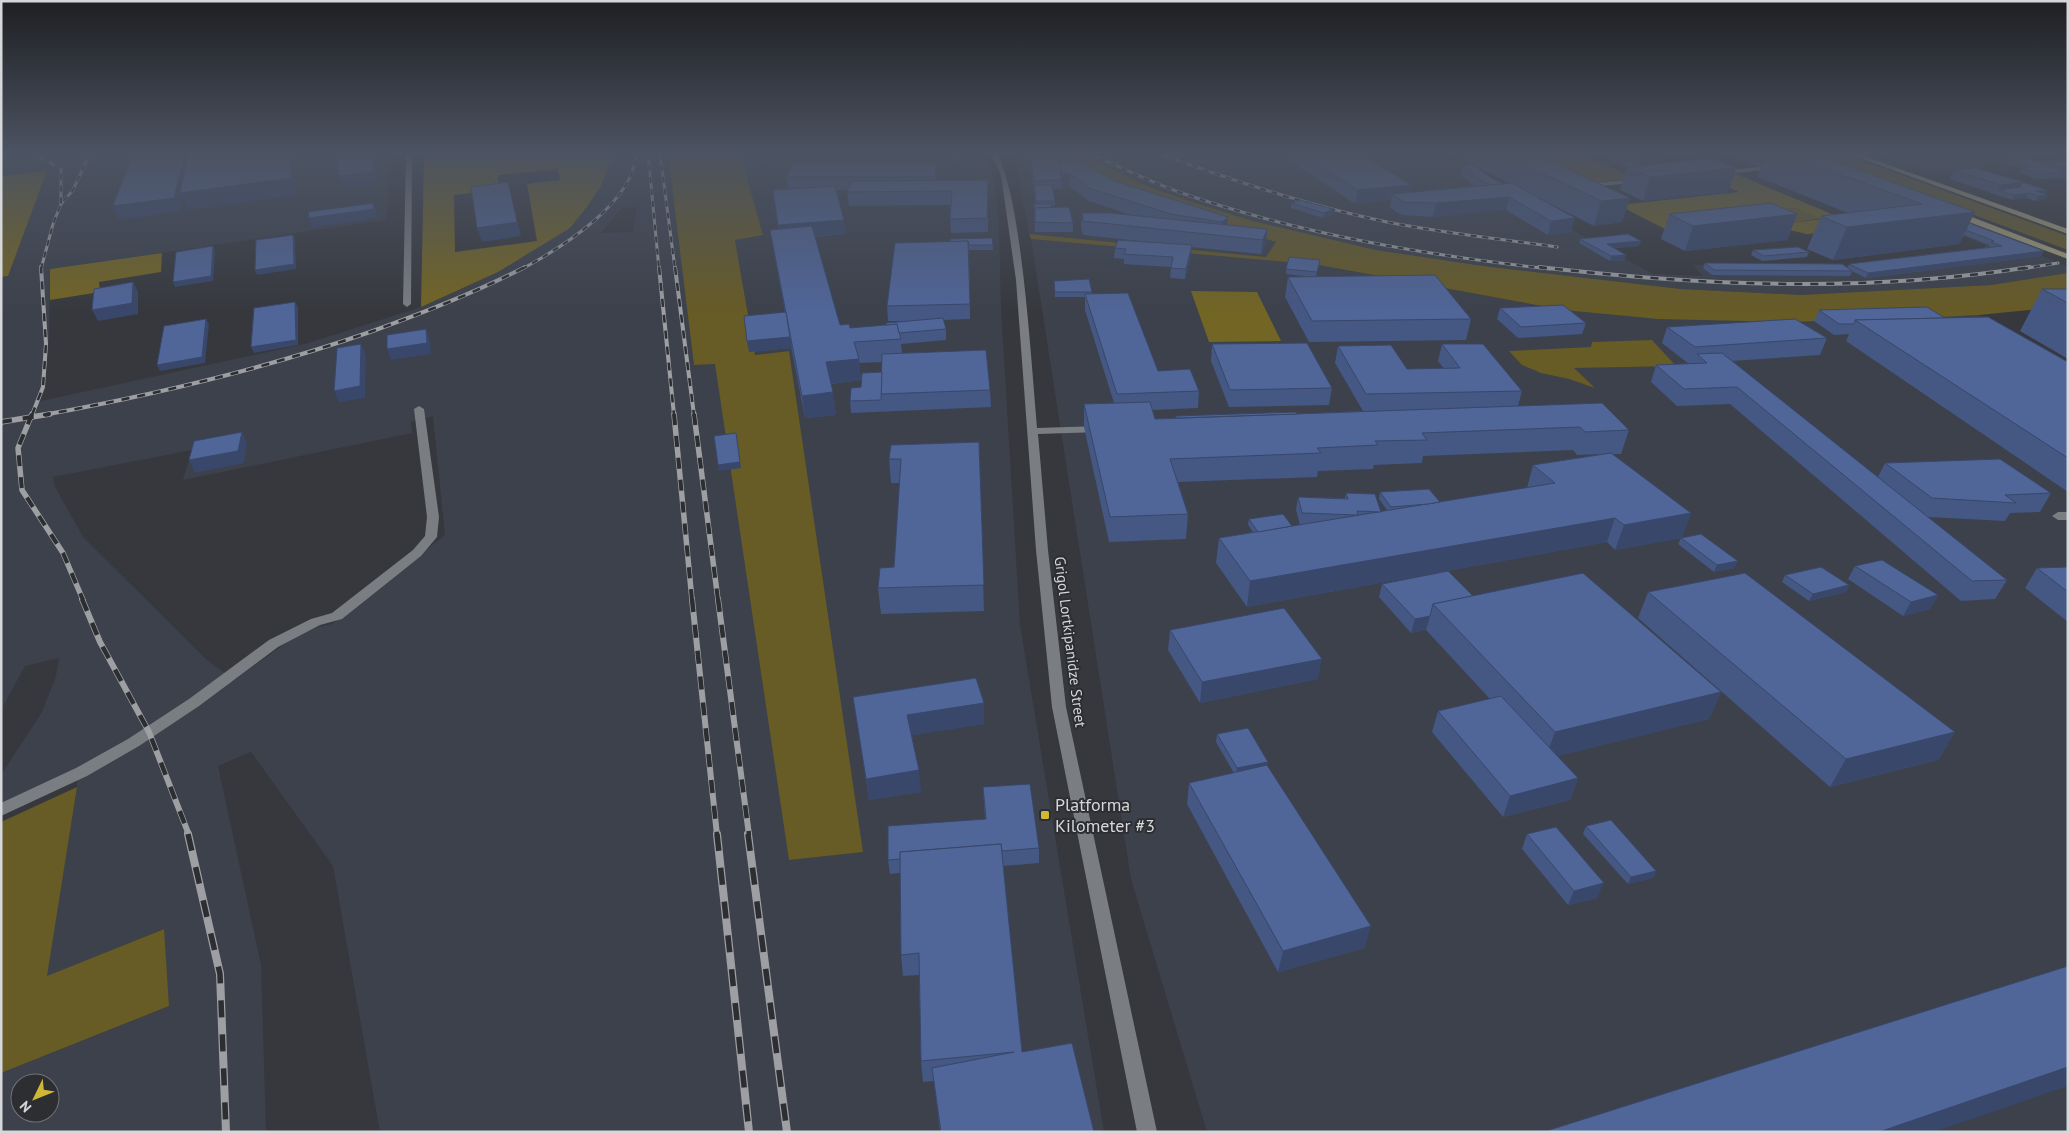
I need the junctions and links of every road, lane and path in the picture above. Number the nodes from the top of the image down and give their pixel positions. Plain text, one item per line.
1 (408, 206) edge
2 (1010, 206) edge
3 (1996, 206) edge
4 (1946, 210) edge
5 (2068, 232) edge
6 (2068, 256) edge
7 (407, 304) dead end
8 (419, 408) dead end
9 (1113, 429) edge
10 (1033, 431) junction
11 (1, 810) edge
12 (1147, 1132) edge

1 - 7 street
2 - 10 street, Grigol Lortkipanidze Street
3 - 5 main road
4 - 6 main road
8 - 11 street
9 - 10 street
10 - 12 street, Grigol Lortkipanidze Street

